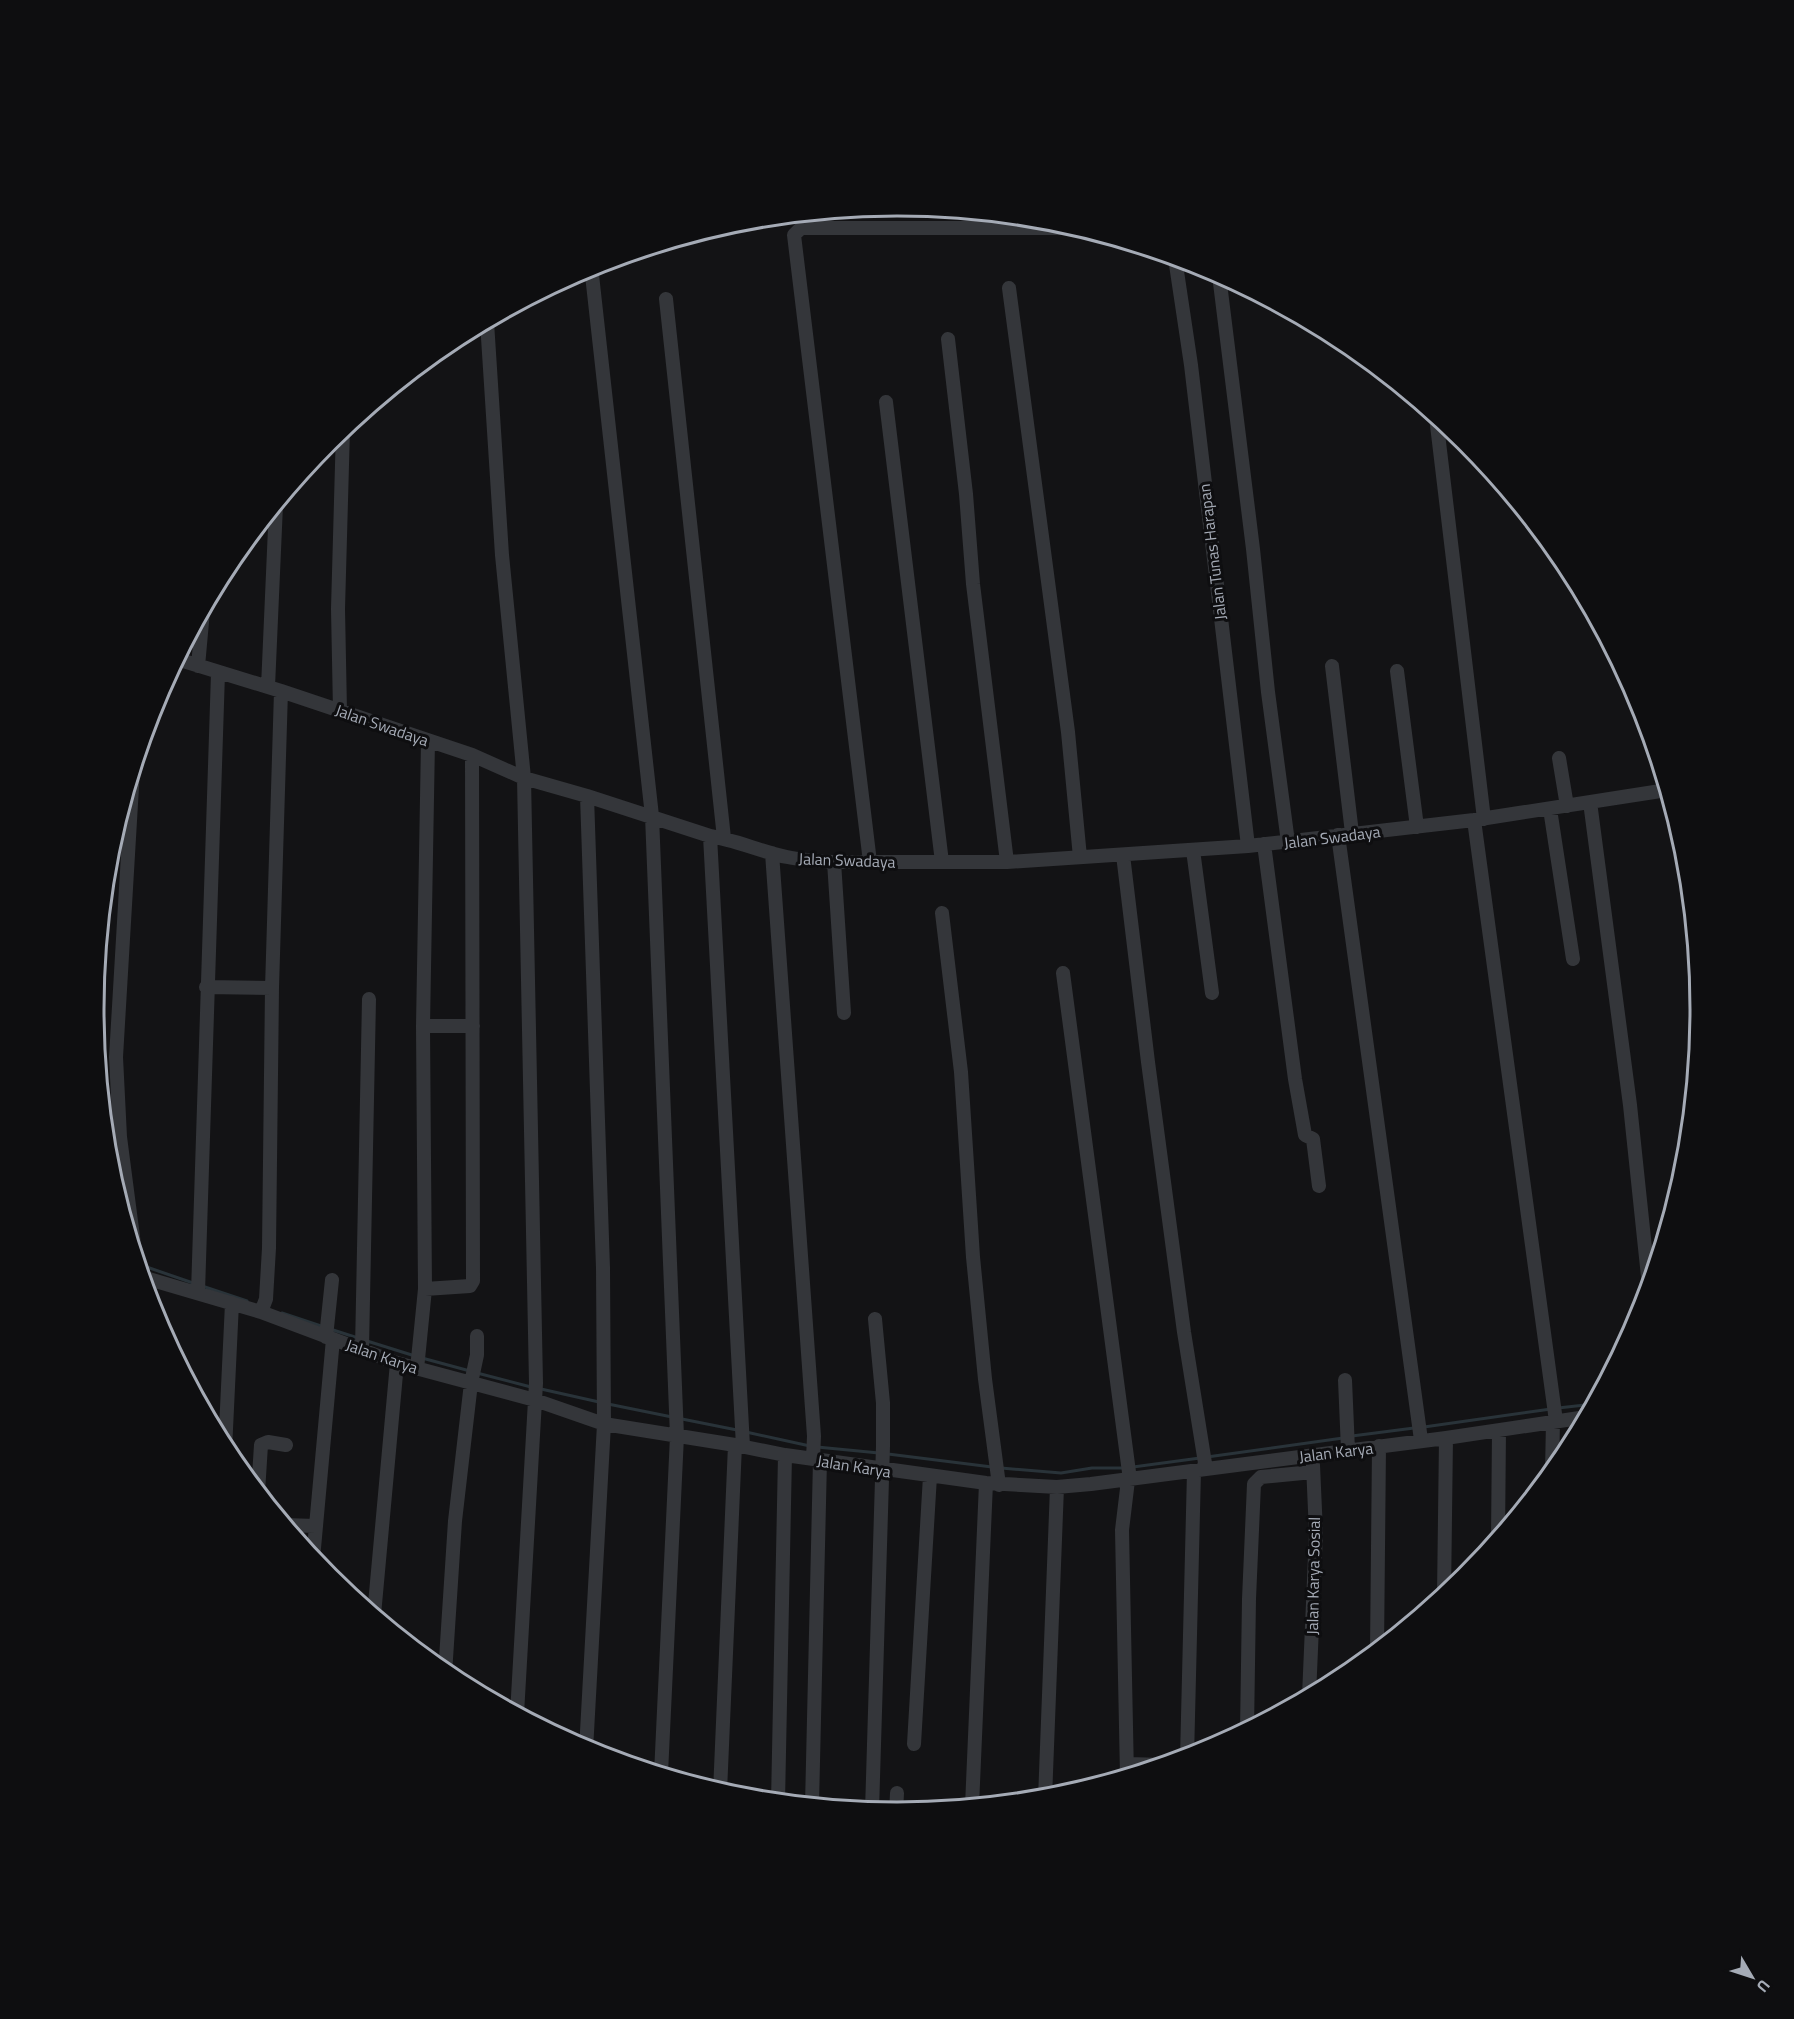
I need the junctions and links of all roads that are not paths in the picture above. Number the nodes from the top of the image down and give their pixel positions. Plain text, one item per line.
1 (1033, 228) edge
2 (1176, 267) edge
3 (592, 276) edge
4 (1221, 285) edge
5 (1009, 288) dead end
6 (666, 299) dead end
7 (488, 330) edge
8 (948, 339) dead end
9 (886, 402) dead end
10 (1437, 429) edge
11 (344, 441) edge
12 (276, 515) edge
13 (201, 629) edge
14 (184, 661) edge
15 (198, 666) junction
16 (1332, 666) dead end
17 (1397, 671) dead end
18 (218, 672) junction
19 (274, 689) junction
20 (340, 711) junction
21 (428, 741) junction
22 (472, 755) junction
23 (1559, 758) dead end
24 (524, 778) junction
25 (1659, 791) edge
26 (587, 796) junction
27 (1590, 802) junction
28 (131, 804) edge
29 (1567, 806) junction
30 (1550, 809) junction
31 (652, 816) junction
32 (1479, 819) junction
33 (1417, 827) junction
34 (1352, 833) junction
35 (1338, 835) junction
36 (710, 836) junction
37 (724, 838) junction
38 (1288, 842) junction
39 (1264, 844) junction
40 (1248, 846) junction
41 (1192, 850) junction
42 (772, 853) junction
43 (1123, 855) junction
44 (1080, 857) junction
45 (834, 862) junction
46 (870, 862) junction
47 (942, 862) junction
48 (1007, 862) junction
49 (942, 913) dead end
50 (1573, 959) dead end
51 (1063, 973) dead end
52 (206, 987) junction
53 (272, 988) junction
54 (1212, 993) dead end
55 (369, 999) dead end
56 (844, 1012) dead end
57 (423, 1026) junction
58 (473, 1026) junction
59 (1319, 1186) dead end
60 (129, 1207) edge
61 (1647, 1268) edge
62 (151, 1279) edge
63 (332, 1280) dead end
64 (199, 1286) junction
65 (425, 1289) junction
66 (232, 1303) junction
67 (263, 1307) junction
68 (875, 1319) dead end
69 (477, 1336) dead end
70 (329, 1338) junction
71 (363, 1344) junction
72 (419, 1361) junction
73 (397, 1363) junction
74 (473, 1376) junction
75 (1345, 1380) dead end
76 (536, 1393) junction
77 (1577, 1418) edge
78 (604, 1419) junction
79 (1554, 1419) junction
80 (1499, 1430) junction
81 (677, 1431) junction
82 (226, 1432) edge
83 (1420, 1438) junction
84 (1446, 1438) junction
85 (741, 1443) junction
86 (1348, 1444) junction
87 (286, 1445) dead end
88 (1379, 1446) junction
89 (785, 1455) junction
90 (1313, 1455) junction
91 (1553, 1456) edge
92 (815, 1457) junction
93 (882, 1458) junction
94 (1201, 1463) junction
95 (1129, 1471) junction
96 (1313, 1472) junction
97 (930, 1476) junction
98 (259, 1481) edge
99 (994, 1482) junction
100 (1057, 1487) junction
101 (294, 1525) edge
102 (315, 1526) junction
103 (1498, 1528) edge
104 (314, 1547) edge
105 (1444, 1584) edge
106 (375, 1607) edge
107 (1377, 1641) edge
108 (445, 1661) edge
109 (1309, 1687) edge
110 (517, 1706) edge
111 (1247, 1721) edge
112 (586, 1740) edge
113 (914, 1744) dead end
114 (1187, 1748) edge
115 (662, 1767) edge
116 (1128, 1768) edge
117 (721, 1783) edge
118 (1045, 1789) edge
119 (897, 1793) dead end
120 (778, 1794) edge
121 (812, 1798) edge
122 (972, 1799) edge
123 (872, 1802) edge
124 (897, 1803) edge

1 - 46 street
2 - 40 street, Jalan Tunas Harapan
3 - 31 street
4 - 38 street
5 - 44 street
6 - 37 street
7 - 24 street
8 - 48 street
9 - 47 street
10 - 32 street
11 - 20 street
12 - 19 street
13 - 15 street
14 - 15 street, Jalan Swadaya
15 - 18 street, Jalan Swadaya
16 - 34 street
17 - 33 street
18 - 19 street, Jalan Swadaya
18 - 52 street
19 - 20 street, Jalan Swadaya
19 - 53 street
20 - 21 street, Jalan Swadaya
21 - 22 street, Jalan Swadaya
21 - 57 street
22 - 24 street, Jalan Swadaya
22 - 58 street
23 - 29 street
24 - 26 street, Jalan Swadaya
24 - 76 street
25 - 27 street, Jalan Swadaya
26 - 31 street, Jalan Swadaya
26 - 78 street
27 - 29 street, Jalan Swadaya
27 - 61 street
28 - 60 street
29 - 30 street, Jalan Swadaya
30 - 32 street, Jalan Swadaya
30 - 50 street
31 - 36 street, Jalan Swadaya
31 - 81 street
32 - 33 street, Jalan Swadaya
32 - 79 street
33 - 34 street, Jalan Swadaya
34 - 35 street, Jalan Swadaya
35 - 38 street, Jalan Swadaya
35 - 83 street
36 - 37 street, Jalan Swadaya
36 - 85 street
37 - 42 street, Jalan Swadaya
38 - 39 street, Jalan Swadaya
39 - 40 street, Jalan Swadaya
39 - 59 street
40 - 41 street, Jalan Swadaya
41 - 43 street, Jalan Swadaya
41 - 54 street
42 - 45 street, Jalan Swadaya
42 - 92 street
43 - 44 street, Jalan Swadaya
43 - 94 street
44 - 48 street, Jalan Swadaya
45 - 46 street, Jalan Swadaya
45 - 56 street
46 - 47 street, Jalan Swadaya
47 - 48 street, Jalan Swadaya
49 - 99 street
51 - 95 street
52 - 53 street
52 - 64 street
53 - 67 street
55 - 71 street
57 - 58 street
57 - 65 street
58 - 65 street
62 - 64 street, Jalan Karya
63 - 70 street
64 - 66 street, Jalan Karya
65 - 72 street
66 - 67 street, Jalan Karya
66 - 82 street
67 - 70 street, Jalan Karya
68 - 93 street
69 - 74 street
70 - 71 street, Jalan Karya
70 - 102 street
71 - 73 street, Jalan Karya
72 - 73 street, Jalan Karya
72 - 74 street, Jalan Karya
73 - 106 street
74 - 76 street, Jalan Karya
74 - 108 street
75 - 86 street
76 - 78 street, Jalan Karya
76 - 110 street
77 - 79 street, Jalan Karya
78 - 81 street, Jalan Karya
78 - 112 street
79 - 80 street, Jalan Karya
79 - 91 street
80 - 84 street, Jalan Karya
80 - 103 street
81 - 85 street, Jalan Karya
81 - 115 street
83 - 84 street, Jalan Karya
83 - 88 street, Jalan Karya
84 - 105 street
85 - 89 street, Jalan Karya
85 - 117 street
86 - 88 street, Jalan Karya
86 - 90 street, Jalan Karya
87 - 98 street
88 - 107 street
89 - 92 street, Jalan Karya
89 - 120 street
90 - 94 street, Jalan Karya
90 - 96 street, Jalan Karya Sosial
92 - 93 street, Jalan Karya
92 - 121 street
93 - 97 street, Jalan Karya
93 - 123 street
94 - 95 street, Jalan Karya
94 - 114 street
95 - 100 street, Jalan Karya
95 - 116 street
96 - 109 street, Jalan Karya Sosial
96 - 111 street
97 - 99 street, Jalan Karya
97 - 113 street
99 - 100 street, Jalan Karya
99 - 122 street
100 - 118 street
101 - 102 street
102 - 104 street
119 - 124 street

